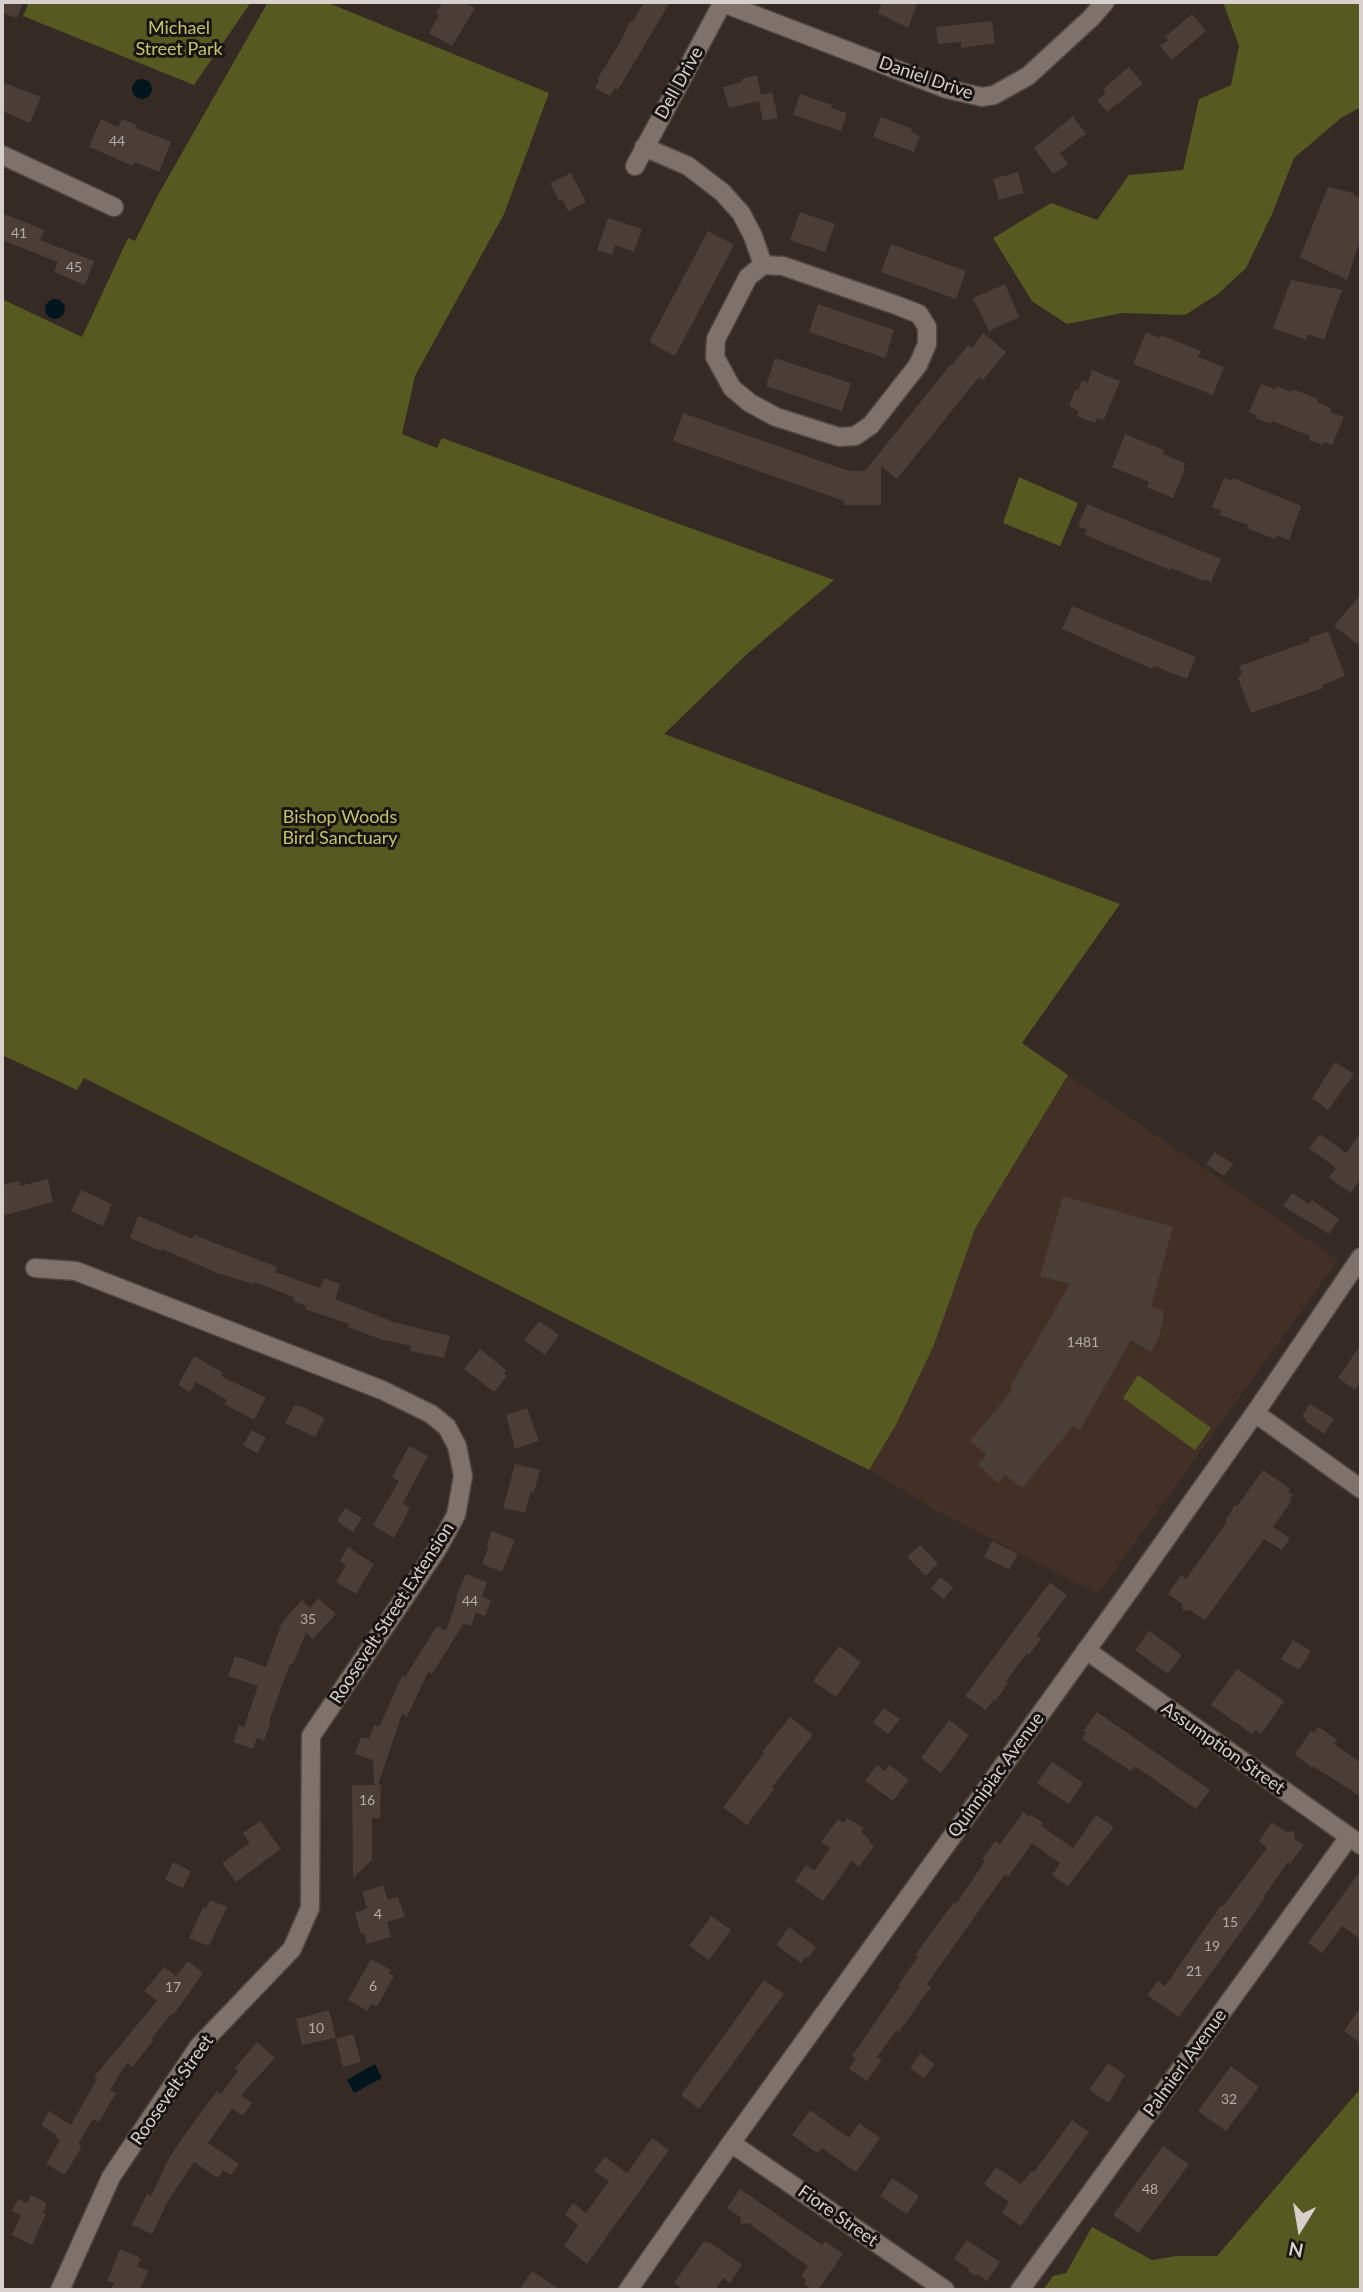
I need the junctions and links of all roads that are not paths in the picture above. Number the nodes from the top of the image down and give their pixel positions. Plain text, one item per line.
1 (723, 2) edge
2 (1105, 2) edge
3 (644, 147) junction
4 (2, 155) edge
5 (635, 166) dead end
6 (114, 207) dead end
7 (764, 265) junction
8 (1361, 1257) edge
9 (35, 1268) dead end
10 (1255, 1413) junction
11 (1361, 1489) edge
12 (1086, 1650) junction
13 (1355, 1841) edge
14 (310, 1908) joint
15 (731, 2143) junction
16 (60, 2290) edge
17 (628, 2290) edge
18 (945, 2290) edge
19 (1020, 2290) edge

1 - 2 street, Daniel Drive
1 - 3 street, Dell Drive
3 - 5 street, Dell Drive
3 - 7 street
4 - 6 street
7 - 7 street
8 - 10 street, Quinnipiac Avenue
9 - 14 street, Roosevelt Street Extension
10 - 11 street
10 - 12 street, Quinnipiac Avenue
12 - 13 street, Assumption Street
12 - 15 street, Quinnipiac Avenue
13 - 19 street, Palmieri Avenue
14 - 16 street, Roosevelt Street
15 - 17 street, Quinnipiac Avenue
15 - 18 street, Fiore Street

